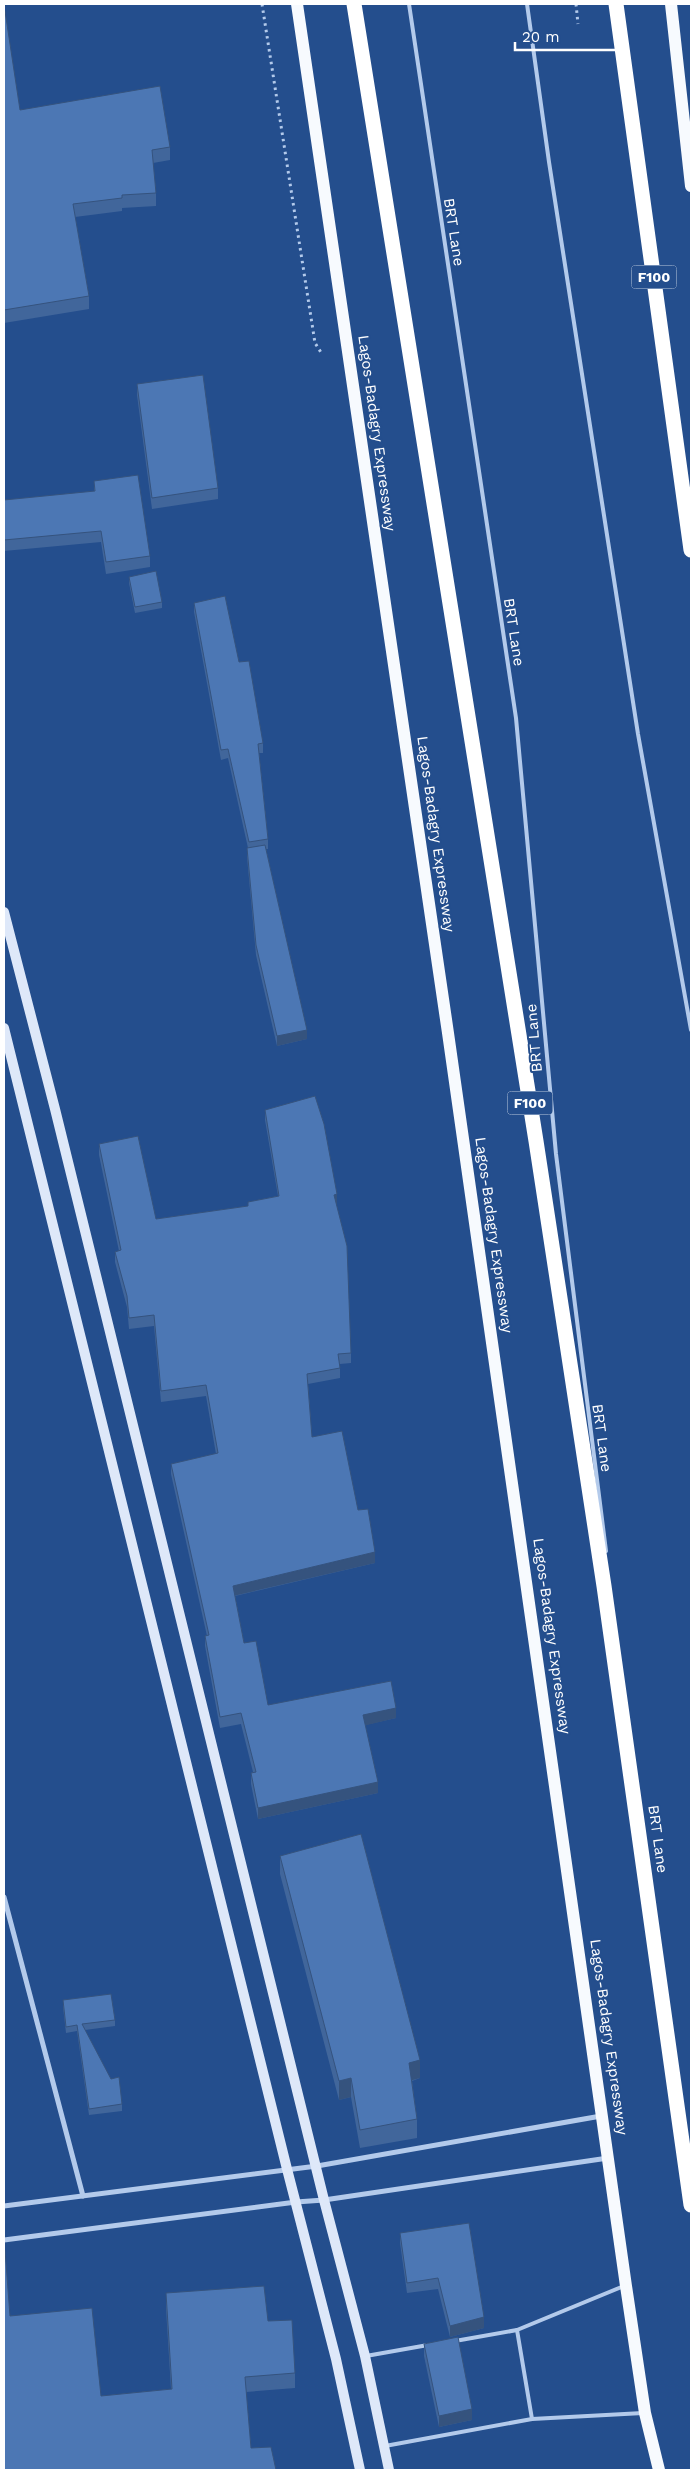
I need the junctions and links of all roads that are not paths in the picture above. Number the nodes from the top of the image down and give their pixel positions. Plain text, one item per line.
1 (297, 4) edge
2 (354, 4) edge
3 (409, 4) edge
4 (527, 4) edge
5 (616, 4) edge
6 (671, 4) edge
7 (691, 186) edge
8 (691, 550) edge
9 (4, 912) edge
10 (4, 1028) edge
11 (691, 1030) edge
12 (607, 1559) dead end
13 (4, 1897) edge
14 (603, 2116) junction
15 (608, 2158) junction
16 (317, 2166) junction
17 (287, 2169) junction
18 (83, 2196) junction
19 (324, 2200) junction
20 (296, 2202) junction
21 (691, 2205) edge
22 (4, 2206) edge
23 (4, 2240) edge
24 (626, 2286) junction
25 (517, 2330) junction
26 (450, 2342) edge
27 (431, 2345) edge
28 (365, 2356) junction
29 (646, 2413) junction
30 (532, 2419) junction
31 (384, 2446) junction
32 (360, 2470) edge
33 (388, 2470) edge
34 (659, 2470) edge

1 - 14 main road, Lagos-Badagry Expressway
2 - 21 highway, F100
3 - 12 lane, BRT Lane
4 - 11 lane
5 - 8 highway, F100
6 - 7 main road
9 - 16 main road
10 - 17 main road
13 - 18 street
14 - 15 main road, Lagos-Badagry Expressway
14 - 16 street
15 - 19 street
15 - 24 main road, Lagos-Badagry Expressway
16 - 17 street
16 - 19 main road
17 - 18 street
17 - 20 main road
18 - 22 street
19 - 20 street
19 - 28 main road
20 - 23 street
20 - 32 main road
24 - 25 lane
24 - 29 main road, Lagos-Badagry Expressway
25 - 26 lane
25 - 30 lane
27 - 28 lane
28 - 31 main road
29 - 30 lane
29 - 34 main road, Lagos-Badagry Expressway
30 - 31 lane
31 - 33 main road

